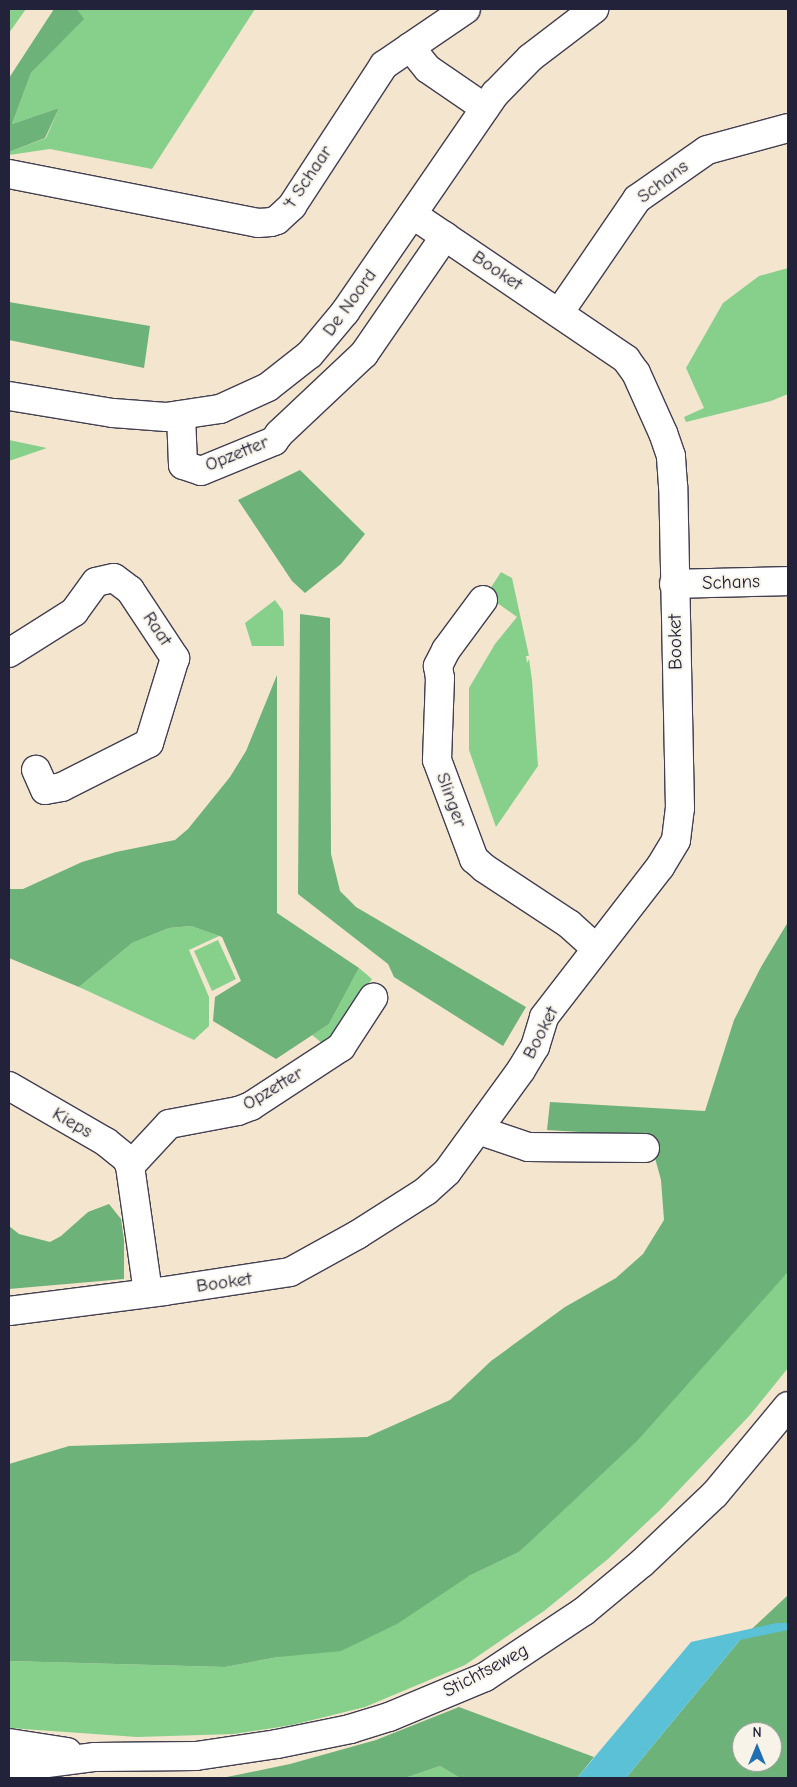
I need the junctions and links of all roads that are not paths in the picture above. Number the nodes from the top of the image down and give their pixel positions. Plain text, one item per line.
1 (466, 9) edge
2 (594, 9) edge
3 (410, 47) junction
4 (484, 108) junction
5 (788, 128) edge
6 (9, 174) edge
7 (412, 214) junction
8 (445, 236) junction
9 (559, 313) junction
10 (9, 396) edge
11 (181, 415) junction
12 (279, 434) joint
13 (788, 581) edge
14 (674, 584) junction
15 (483, 600) dead end
16 (9, 653) edge
17 (36, 770) dead end
18 (596, 948) junction
19 (373, 998) dead end
20 (9, 1086) edge
21 (478, 1130) junction
22 (645, 1148) dead end
23 (130, 1166) junction
24 (148, 1293) junction
25 (9, 1311) edge
26 (788, 1406) edge
27 (9, 1744) edge
28 (95, 1757) junction
29 (9, 1768) edge

1 - 3 street, 't Schaar
2 - 4 street, De Noord
3 - 4 street
3 - 6 street, 't Schaar
4 - 7 street, De Noord
5 - 9 street, Schans
7 - 8 street, Booket
7 - 11 street, De Noord
8 - 9 street, Booket
8 - 12 street, De Noord
9 - 14 street, Booket
10 - 11 street, De Noord
11 - 12 street, Opzetter
13 - 14 street, Schans
14 - 18 street, Booket
15 - 18 street, Slinger
16 - 17 street, Raat
18 - 21 street, Booket
19 - 23 street, Opzetter
20 - 23 street, Kieps
21 - 22 street
21 - 24 street, Booket
23 - 24 street
24 - 25 street, Booket
26 - 28 street, Stichtseweg
27 - 28 street, Stichtseweg
28 - 29 street, Stichtseweg

